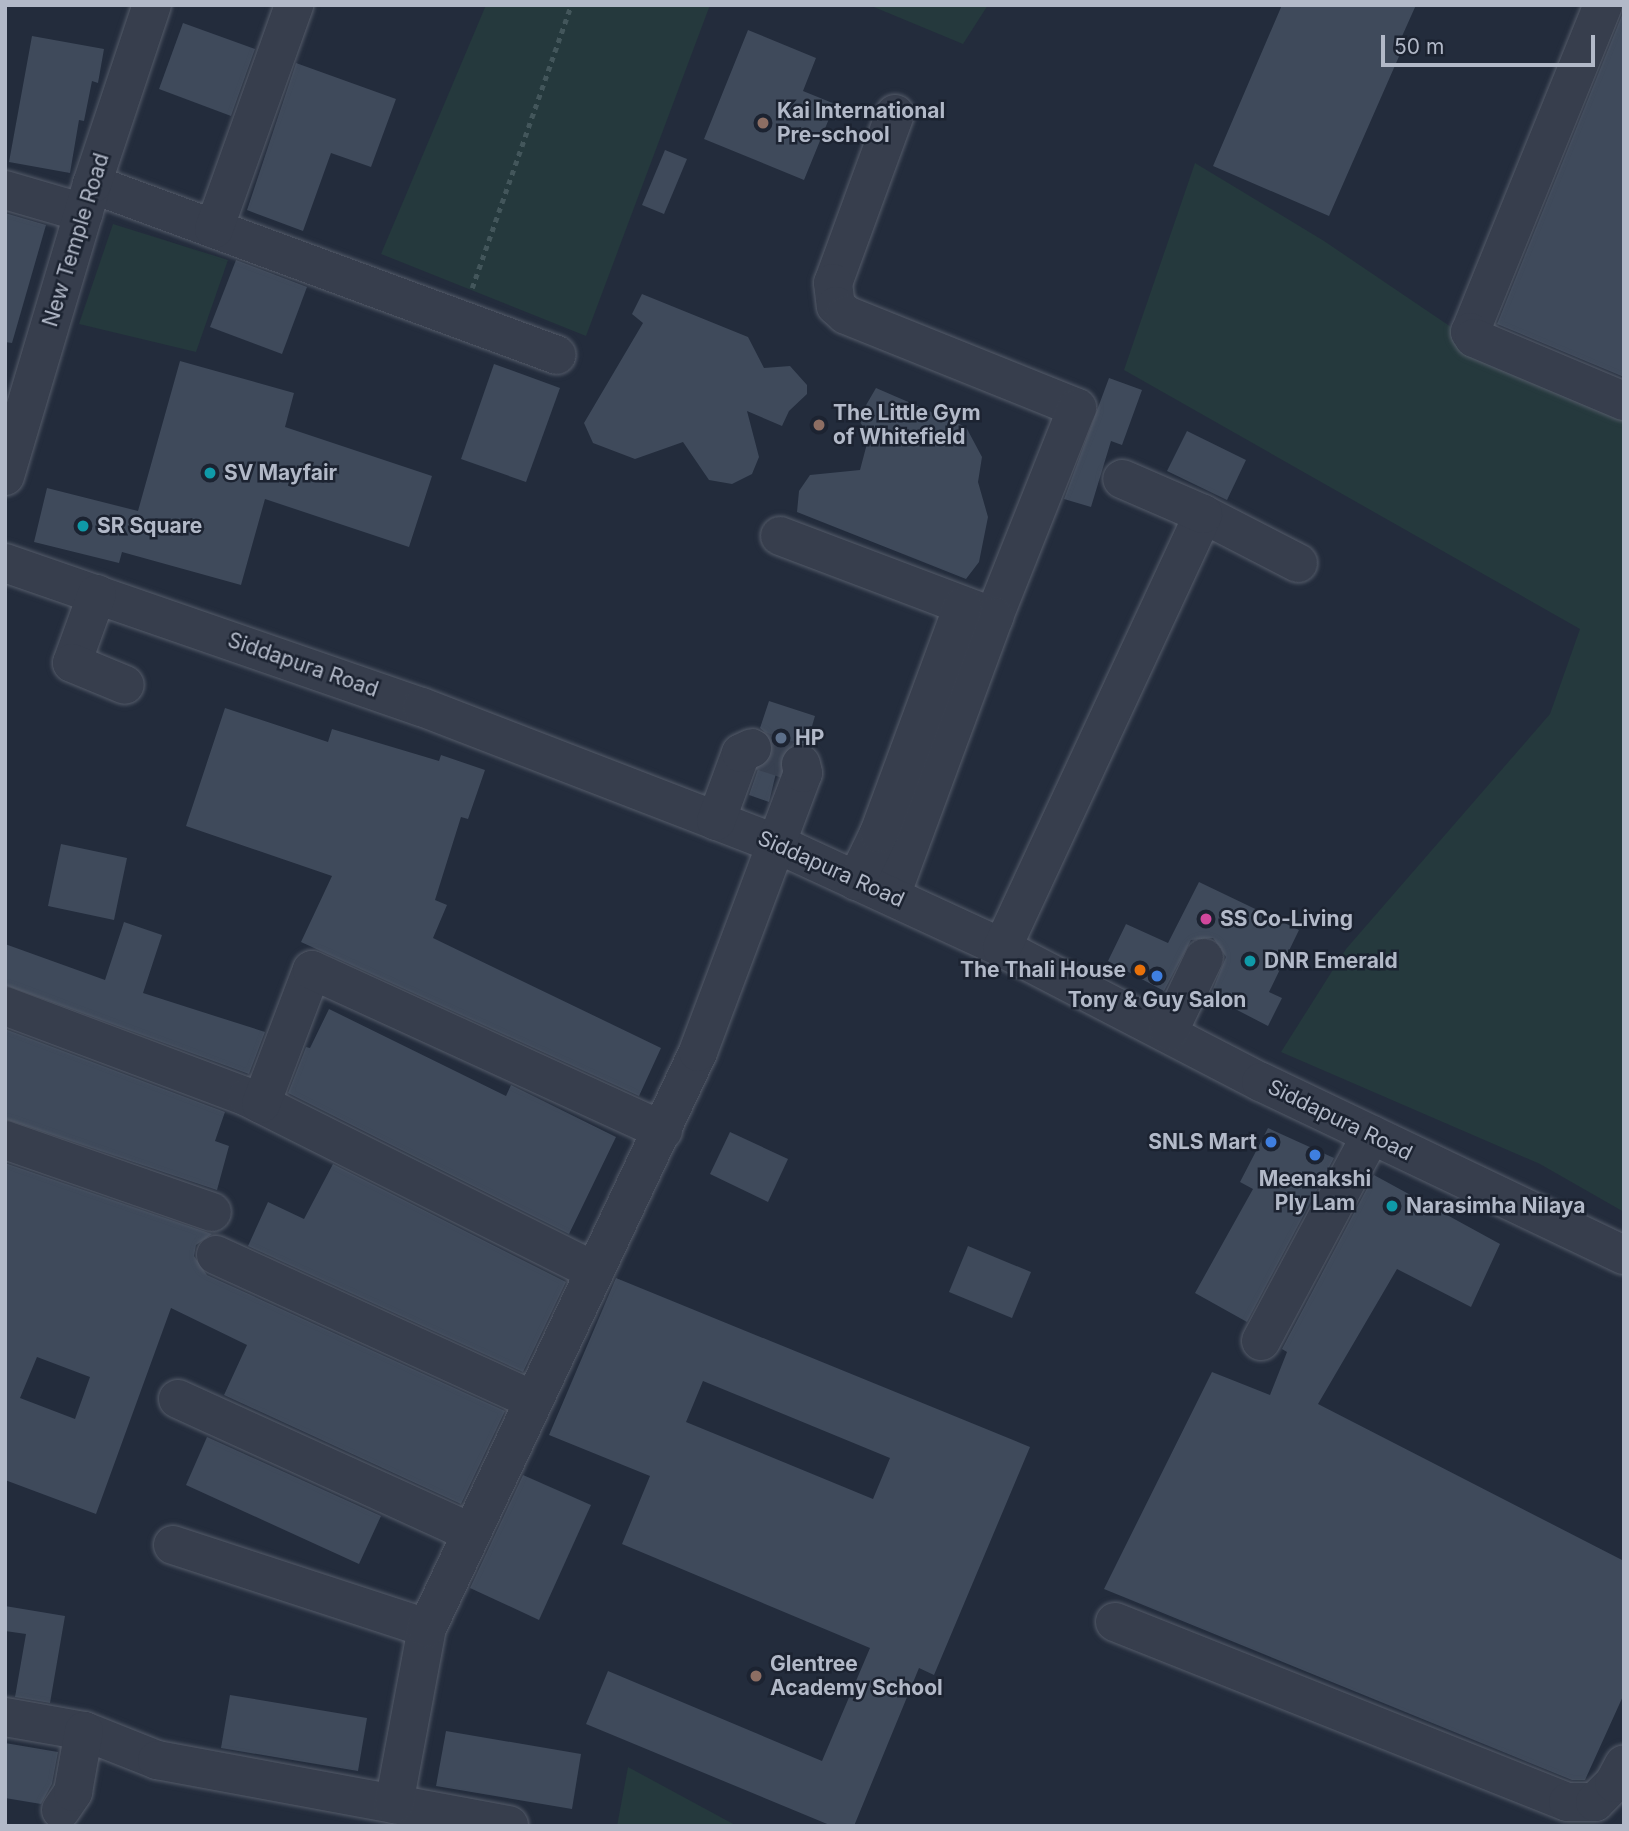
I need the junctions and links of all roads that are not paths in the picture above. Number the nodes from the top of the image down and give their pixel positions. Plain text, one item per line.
1 (152, 5) edge
2 (293, 5) edge
3 (1603, 5) edge
4 (895, 114) dead end
5 (5, 190) edge
6 (88, 198) junction
7 (214, 229) junction
8 (556, 355) dead end
9 (1624, 401) edge
10 (5, 476) edge
11 (1122, 479) dead end
12 (1203, 514) junction
13 (780, 536) dead end
14 (5, 563) edge
15 (1298, 563) dead end
16 (97, 594) junction
17 (978, 612) junction
18 (125, 685) dead end
19 (752, 748) dead end
20 (801, 764) dead end
21 (716, 821) junction
22 (775, 843) junction
23 (856, 881) junction
24 (891, 895) junction
25 (1002, 948) junction
26 (1204, 958) dead end
27 (5, 1006) edge
28 (1169, 1031) junction
29 (261, 1104) junction
30 (663, 1131) junction
31 (1371, 1135) junction
32 (5, 1140) edge
33 (212, 1212) dead end
34 (216, 1255) dead end
35 (1624, 1255) edge
36 (595, 1271) junction
37 (1261, 1342) dead end
38 (178, 1399) dead end
39 (533, 1401) junction
40 (470, 1532) junction
41 (173, 1545) dead end
42 (1115, 1622) dead end
43 (427, 1628) junction
44 (5, 1717) edge
45 (84, 1731) junction
46 (1624, 1764) edge
47 (394, 1804) junction
48 (61, 1810) dead end
49 (509, 1825) edge

1 - 6 street, New Temple Road
2 - 7 street
3 - 9 street
4 - 17 street
5 - 6 street
6 - 7 street
6 - 10 street, New Temple Road
7 - 8 street
11 - 12 street
12 - 15 street
12 - 25 street
13 - 17 street
14 - 16 street, Siddapura Road
16 - 18 street
16 - 21 street, Siddapura Road
17 - 23 street
17 - 24 street
19 - 21 street
20 - 22 street
21 - 22 street, Siddapura Road
22 - 23 street, Siddapura Road
22 - 30 street
23 - 24 street, Siddapura Road
24 - 25 street, Siddapura Road
25 - 28 street, Siddapura Road
26 - 28 street
27 - 29 street
28 - 31 street, Siddapura Road
29 - 30 street
29 - 36 street
30 - 36 street
31 - 35 street, Siddapura Road
31 - 37 street
32 - 33 street
34 - 39 street
36 - 39 street
38 - 40 street
39 - 40 street
40 - 43 street
41 - 43 street
42 - 46 street
43 - 47 street
44 - 45 street
45 - 47 street
45 - 48 street
47 - 49 street

